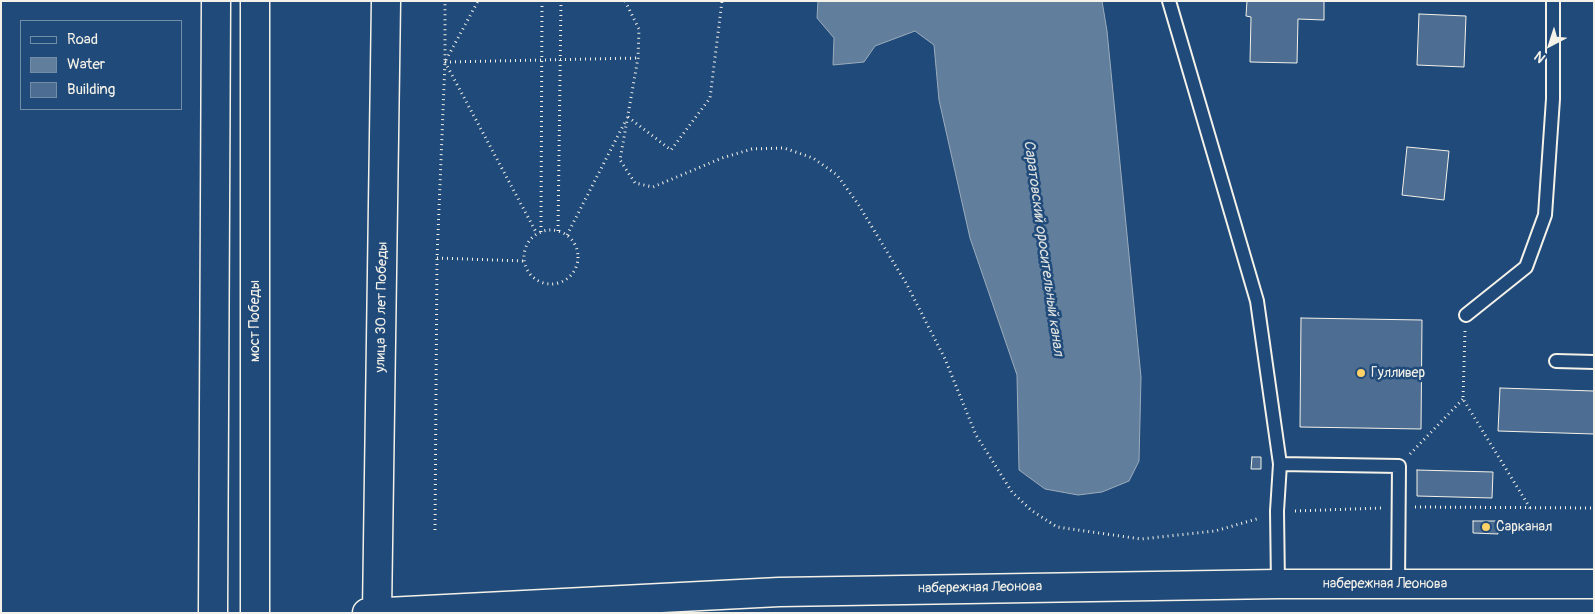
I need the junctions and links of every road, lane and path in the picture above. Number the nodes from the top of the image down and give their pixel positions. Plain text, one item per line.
1 (216, 1) edge
2 (255, 1) edge
3 (386, 1) edge
4 (445, 1) edge
5 (478, 1) edge
6 (542, 1) edge
7 (561, 1) edge
8 (625, 1) edge
9 (722, 1) edge
10 (1169, 1) edge
11 (1553, 1) edge
12 (638, 58) junction
13 (542, 60) junction
14 (560, 60) junction
15 (445, 62) junction
16 (628, 117) junction
17 (558, 230) junction
18 (541, 232) junction
19 (537, 234) junction
20 (567, 235) junction
21 (437, 258) junction
22 (524, 261) junction
23 (1466, 315) joint
24 (1556, 361) dead end
25 (1594, 362) edge
26 (1463, 399) junction
27 (1280, 464) junction
28 (1398, 466) junction
29 (1398, 507) junction
30 (1530, 508) junction
31 (1594, 508) edge
32 (1276, 511) junction
33 (435, 530) dead end
34 (1278, 584) junction
35 (1398, 584) junction
36 (1594, 584) edge
37 (372, 612) edge
38 (213, 613) edge
39 (255, 613) edge

1 - 38 main road
2 - 39 main road, мост Победы
3 - 37 main road, улица 30 лет Победы
4 - 15 path
5 - 15 path
6 - 13 path
7 - 14 path
8 - 12 path
9 - 16 path
10 - 27 lane
11 - 23 lane
12 - 14 path
12 - 16 path
13 - 14 path
13 - 15 path
13 - 18 path
14 - 17 path
15 - 19 path
15 - 21 path
16 - 20 path
16 - 32 path
17 - 18 path
17 - 20 path
18 - 19 path
19 - 22 path
20 - 22 path
21 - 22 path
21 - 33 path
23 - 26 path
24 - 25 lane
26 - 28 path
26 - 30 path
27 - 28 lane
27 - 32 lane
28 - 29 lane
29 - 30 path
29 - 32 path
29 - 35 lane
30 - 31 path
32 - 34 lane
34 - 35 main road, набережная Леонова
34 - 37 main road, набережная Леонова
35 - 36 main road, набережная Леонова

